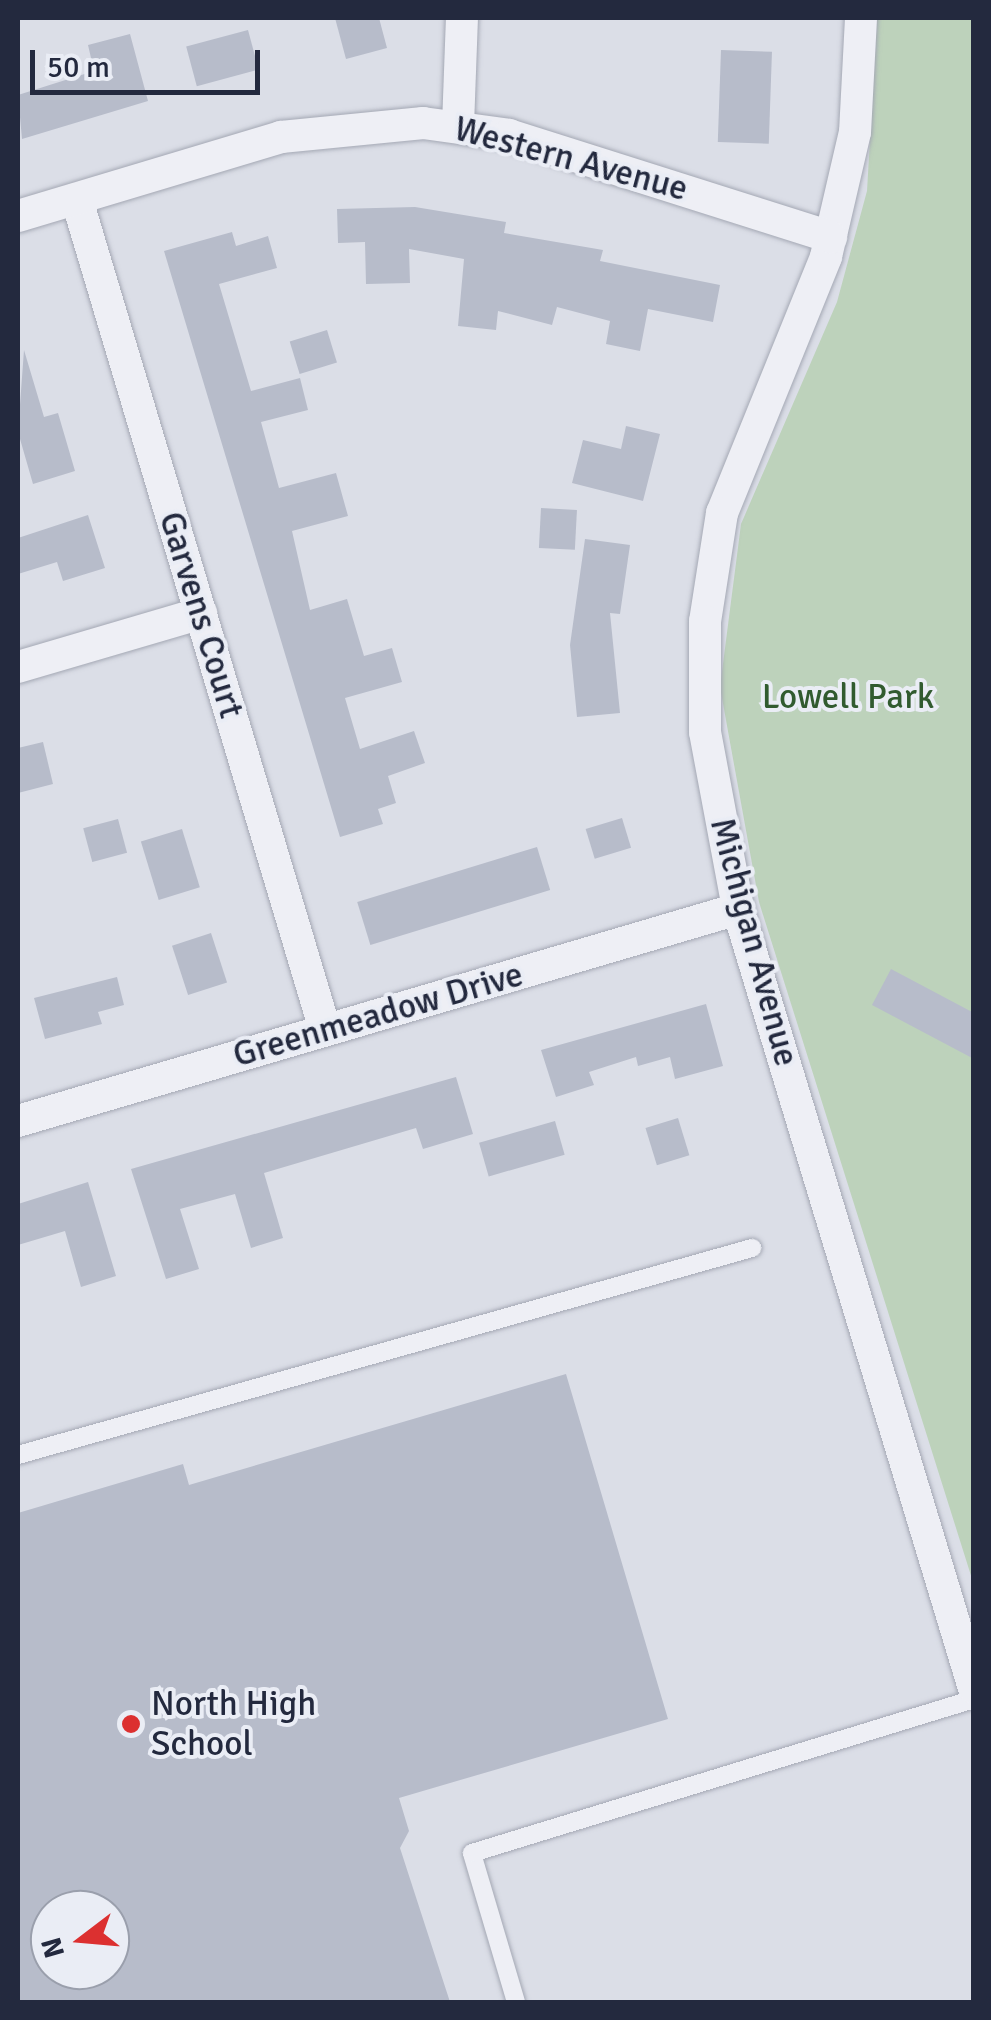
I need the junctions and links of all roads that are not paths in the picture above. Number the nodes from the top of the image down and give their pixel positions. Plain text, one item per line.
1 (462, 18) edge
2 (861, 18) edge
3 (458, 126) junction
4 (77, 200) junction
5 (18, 216) edge
6 (831, 237) junction
7 (200, 614) junction
8 (18, 667) edge
9 (738, 909) junction
10 (326, 1030) junction
11 (18, 1121) edge
12 (752, 1248) dead end
13 (18, 1456) edge
14 (974, 1688) edge
15 (974, 1699) edge
16 (516, 2002) edge

1 - 3 street
2 - 6 street, Michigan Avenue
3 - 4 street, Western Avenue
3 - 6 street, Western Avenue
4 - 5 street, Western Avenue
4 - 7 street, Garvens Court
6 - 9 street, Michigan Avenue
7 - 8 street
7 - 10 street, Garvens Court
9 - 10 street, Greenmeadow Drive
9 - 14 street, Michigan Avenue
10 - 11 street, Greenmeadow Drive
12 - 13 lane
15 - 16 lane

